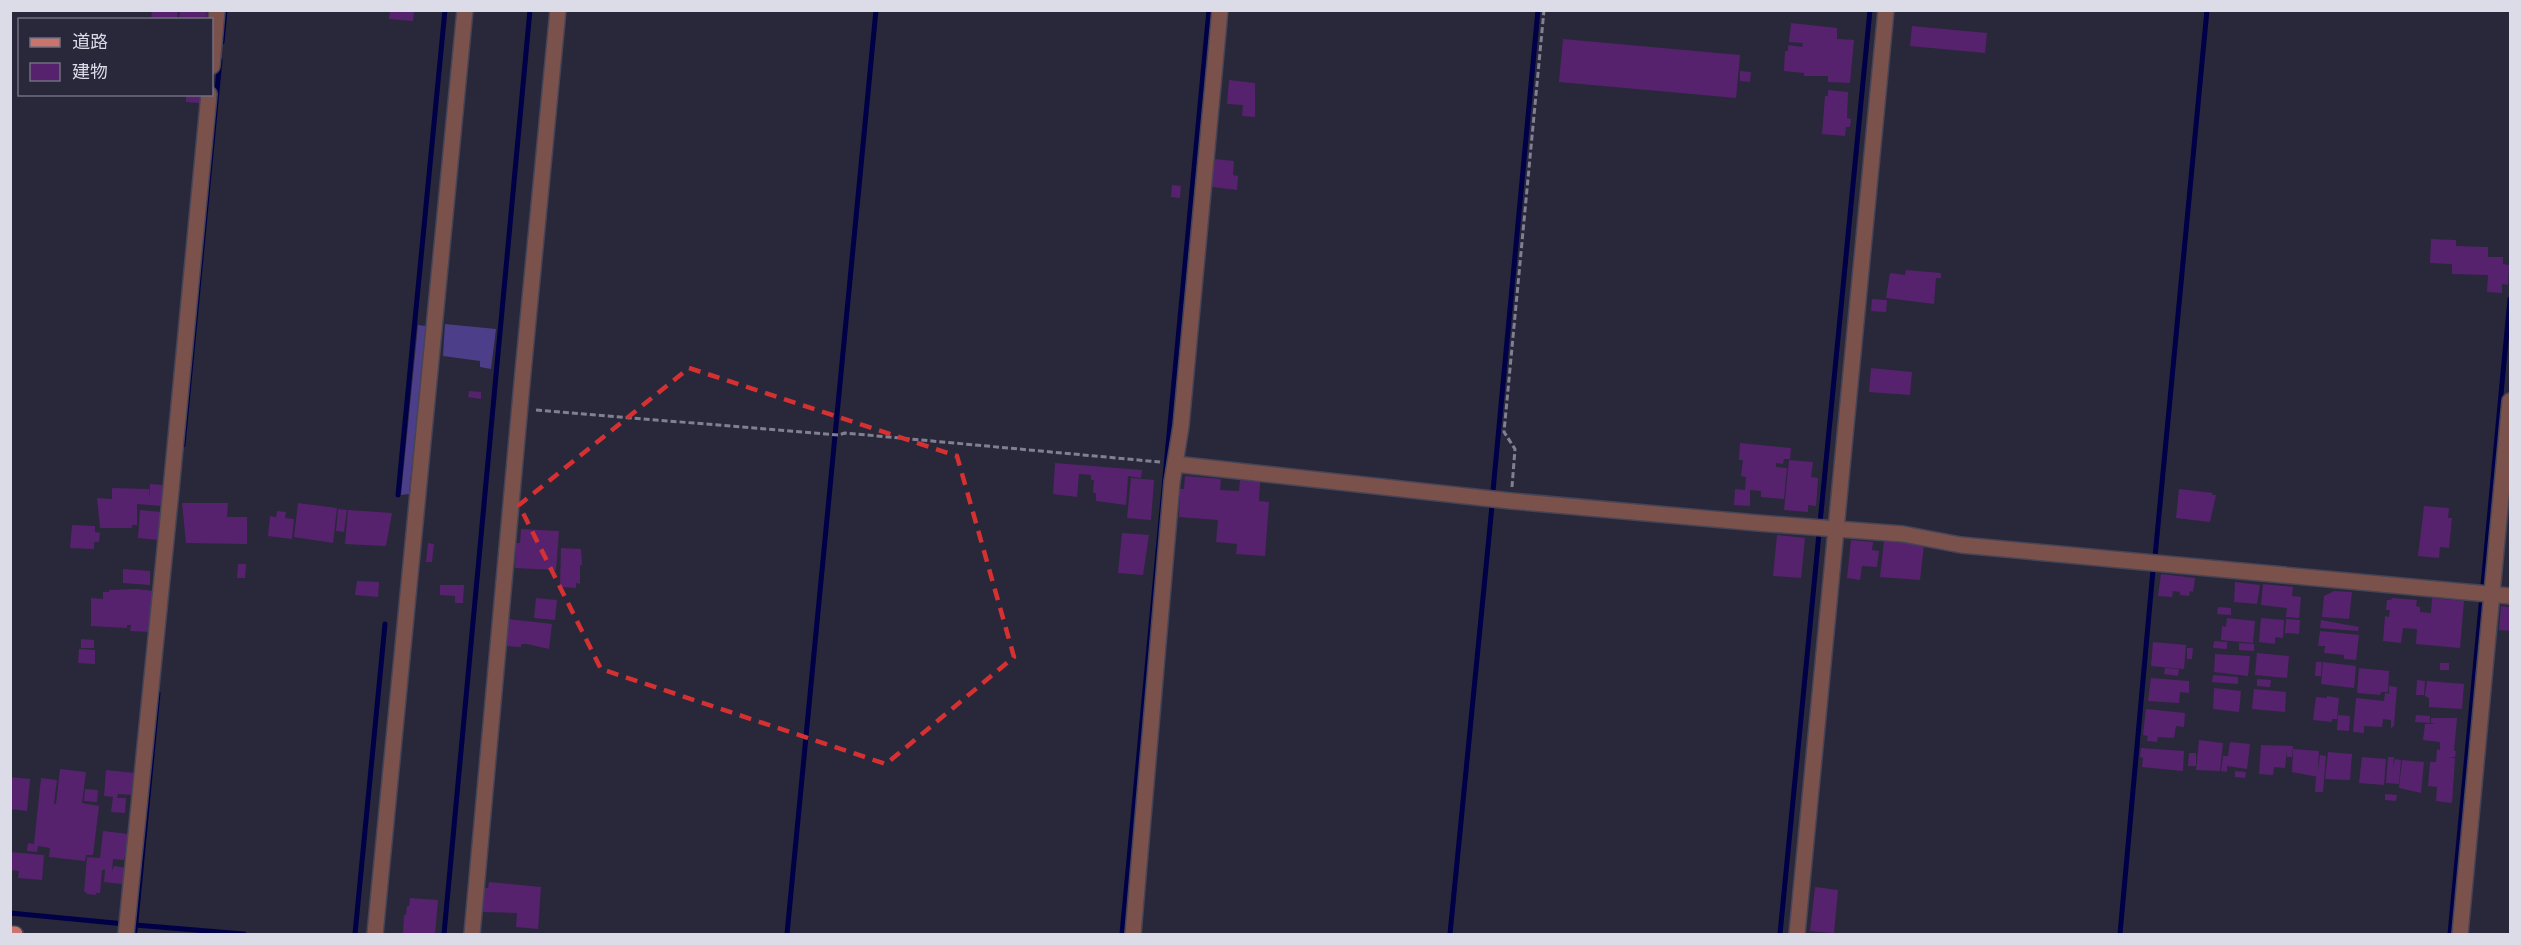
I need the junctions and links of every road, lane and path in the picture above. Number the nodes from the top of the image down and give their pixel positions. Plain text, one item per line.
1 (217, 10) edge
2 (465, 10) edge
3 (558, 10) edge
4 (1220, 10) edge
5 (1544, 10) edge
6 (1886, 10) edge
7 (213, 55) edge
8 (209, 96) edge
9 (2511, 401) edge
10 (519, 408) junction
11 (1169, 463) junction
12 (1511, 501) junction
13 (1826, 528) junction
14 (2486, 594) junction
15 (2511, 596) edge
16 (127, 927) edge
17 (375, 934) edge
18 (472, 934) edge
19 (1133, 934) edge
20 (1797, 934) edge
21 (2460, 934) edge

1 - 7 street
2 - 17 street
3 - 10 street
4 - 11 street
5 - 12 path
6 - 13 street
8 - 16 street
9 - 14 street
10 - 11 path
10 - 18 street
11 - 12 street
11 - 19 street
12 - 13 street
13 - 14 street
13 - 20 street
14 - 15 street
14 - 21 street

